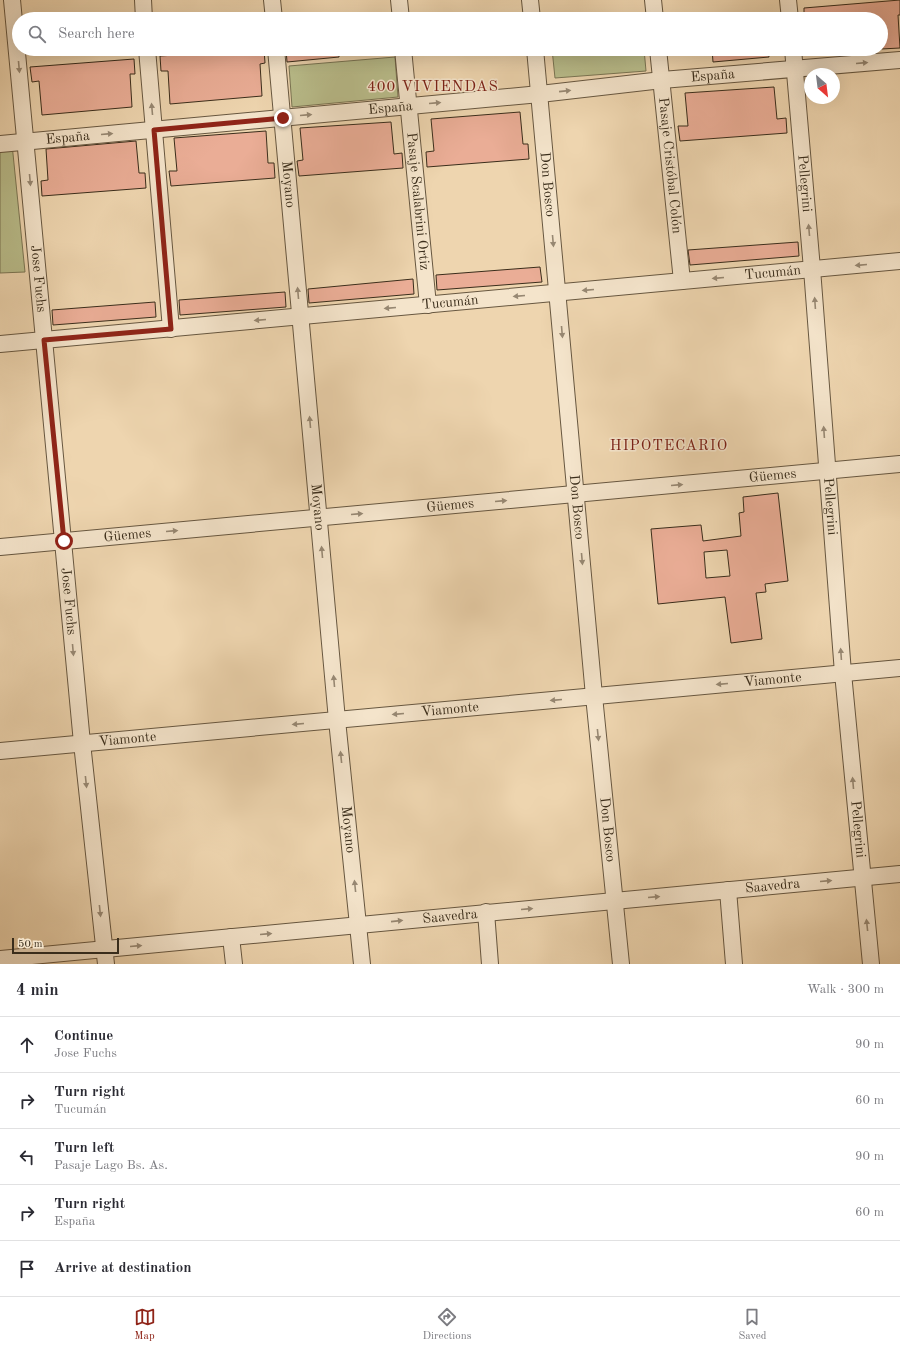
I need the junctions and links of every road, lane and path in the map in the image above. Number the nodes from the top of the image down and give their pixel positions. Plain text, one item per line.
1 (12, 0) edge
2 (143, 0) edge
3 (272, 0) edge
4 (399, 0) edge
5 (530, 0) edge
6 (653, 0) edge
7 (788, 0) edge
8 (13, 12) edge
9 (144, 12) edge
10 (273, 12) edge
11 (400, 12) edge
12 (531, 12) edge
13 (654, 12) edge
14 (789, 12) edge
15 (18, 56) edge
16 (148, 56) edge
17 (277, 56) edge
18 (404, 56) edge
19 (536, 56) edge
20 (659, 56) edge
21 (794, 56) edge
22 (900, 60) edge
23 (795, 70) junction
24 (662, 80) junction
25 (540, 94) junction
26 (408, 106) junction
27 (283, 118) junction
28 (154, 130) junction
29 (26, 141) junction
30 (0, 144) edge
31 (900, 261) edge
32 (812, 269) junction
33 (682, 281) junction
34 (558, 293) junction
35 (428, 305) junction
36 (300, 317) junction
37 (171, 329) junction
38 (44, 340) junction
39 (0, 344) edge
40 (900, 464) edge
41 (827, 471) junction
42 (577, 494) junction
43 (319, 518) junction
44 (64, 541) junction
45 (0, 547) edge
46 (900, 668) edge
47 (843, 673) junction
48 (594, 696) junction
49 (337, 720) junction
50 (82, 743) junction
51 (0, 751) edge
52 (900, 874) edge
53 (862, 878) junction
54 (728, 890) junction
55 (615, 900) junction
56 (486, 912) junction
57 (359, 925) junction
58 (231, 937) junction
59 (105, 956) edge
60 (0, 958) edge
61 (234, 964) edge
62 (362, 964) edge
63 (490, 964) edge
64 (621, 964) edge
65 (734, 964) edge
66 (871, 964) edge

1 -> 8 street, Jose Fuchs
2 - 9 street
3 - 10 street
4 - 11 street
5 - 12 street
6 - 13 street
7 - 14 street
15 -> 29 street, Jose Fuchs
28 -> 16 street
17 - 27 street, Moyano
18 - 26 street, Pasaje Scalabrini Ortiz
19 - 25 street, Don Bosco
20 - 24 street, Pasaje Cristóbal Colón
21 - 23 street, Pellegrini
23 -> 22 street, España
23 - 24 street, España
32 -> 23 street, Pellegrini
25 -> 24 street, España
24 - 33 street, Pasaje Cristóbal Colón
26 -> 25 street, España
25 -> 34 street, Don Bosco
27 -> 26 street, España
26 - 35 street, Pasaje Scalabrini Ortiz
27 - 28 street, España
36 -> 27 street, Moyano
29 -> 28 street, España
28 - 37 street
29 - 30 street, España
29 -> 38 street, Jose Fuchs
31 -> 32 street, Tucumán
32 -> 33 street, Tucumán
41 -> 32 street, Pellegrini
33 -> 34 street, Tucumán
34 -> 35 street, Tucumán
34 -> 42 street, Don Bosco
35 -> 36 street, Tucumán
36 -> 37 street, Tucumán
43 -> 36 street, Moyano
37 - 38 street, Tucumán
38 - 39 street, Tucumán
38 - 44 street, Jose Fuchs
40 - 41 street, Güemes
42 -> 41 street, Güemes
47 -> 41 street, Pellegrini
43 -> 42 street, Güemes
42 -> 48 street, Don Bosco
44 -> 43 street, Güemes
49 -> 43 street, Moyano
44 - 45 street, Güemes
44 -> 50 street, Jose Fuchs
46 - 47 street, Viamonte
47 -> 48 street, Viamonte
53 -> 47 street, Pellegrini
48 -> 49 street, Viamonte
48 -> 55 street, Don Bosco
49 -> 50 street, Viamonte
57 -> 49 street, Moyano
50 - 51 street, Viamonte
50 -> 59 street, Jose Fuchs
52 - 53 street, Saavedra
54 -> 53 street, Saavedra
66 -> 53 street, Pellegrini
55 -> 54 street, Saavedra
54 - 65 street
56 -> 55 street, Saavedra
55 - 64 street, Don Bosco
57 -> 56 street, Saavedra
56 - 63 street
58 -> 57 street, Saavedra
57 - 62 street, Moyano
59 -> 58 street, Saavedra
58 - 61 street
59 - 60 street, Saavedra

